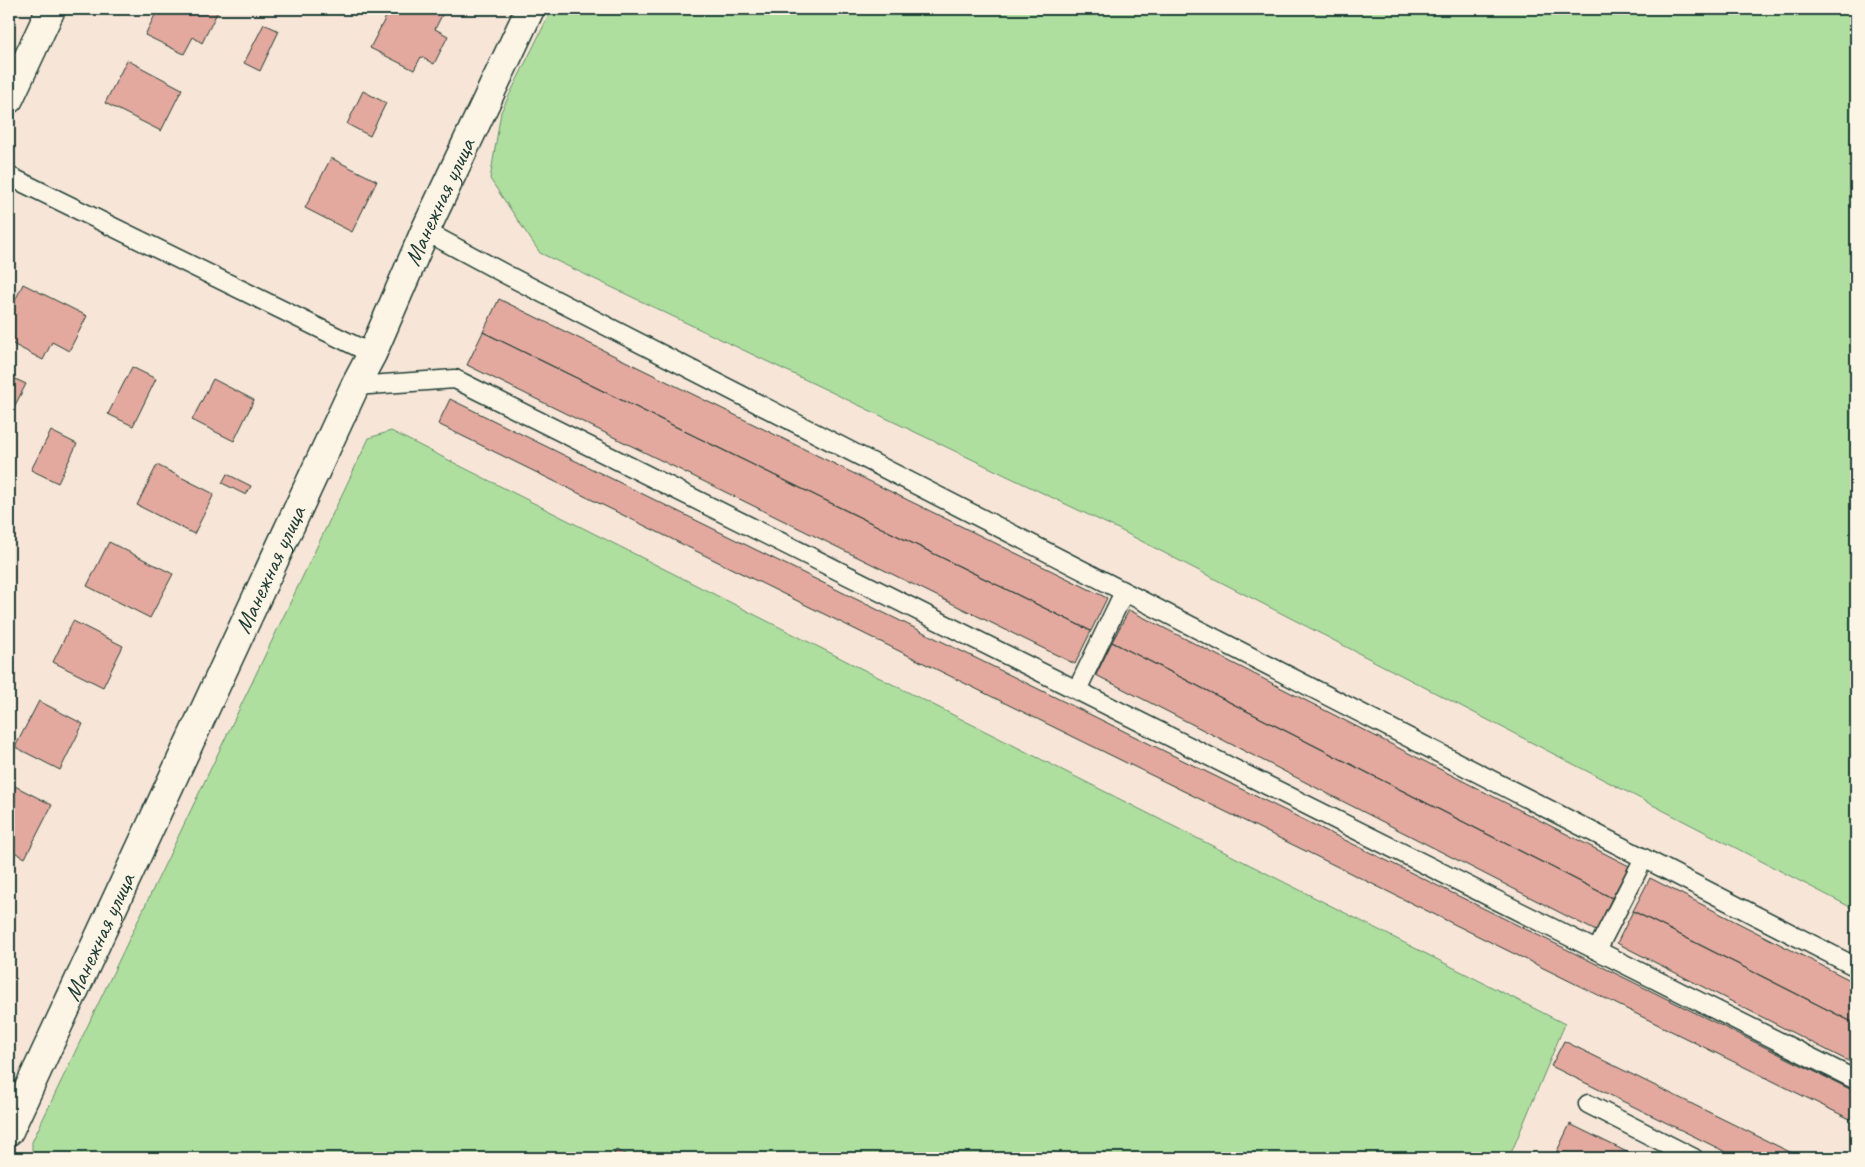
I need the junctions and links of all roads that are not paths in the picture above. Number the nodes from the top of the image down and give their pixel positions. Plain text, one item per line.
1 (51, 9) edge
2 (530, 9) edge
3 (9, 99) edge
4 (9, 176) edge
5 (425, 231) junction
6 (372, 354) junction
7 (356, 386) junction
8 (1124, 592) junction
9 (1077, 690) junction
10 (1644, 858) junction
11 (1597, 950) junction
12 (1856, 967) edge
13 (1856, 1080) edge
14 (1588, 1104) dead end
15 (9, 1131) edge
16 (1694, 1158) edge

1 - 3 street
2 - 5 street, Манежная улица
4 - 6 lane
5 - 6 street, Манежная улица
5 - 8 lane
6 - 7 street, Манежная улица
7 - 9 lane
7 - 15 street, Манежная улица
8 - 9 lane
8 - 10 lane
9 - 11 lane
10 - 11 lane
10 - 12 lane
11 - 13 lane
14 - 16 lane

